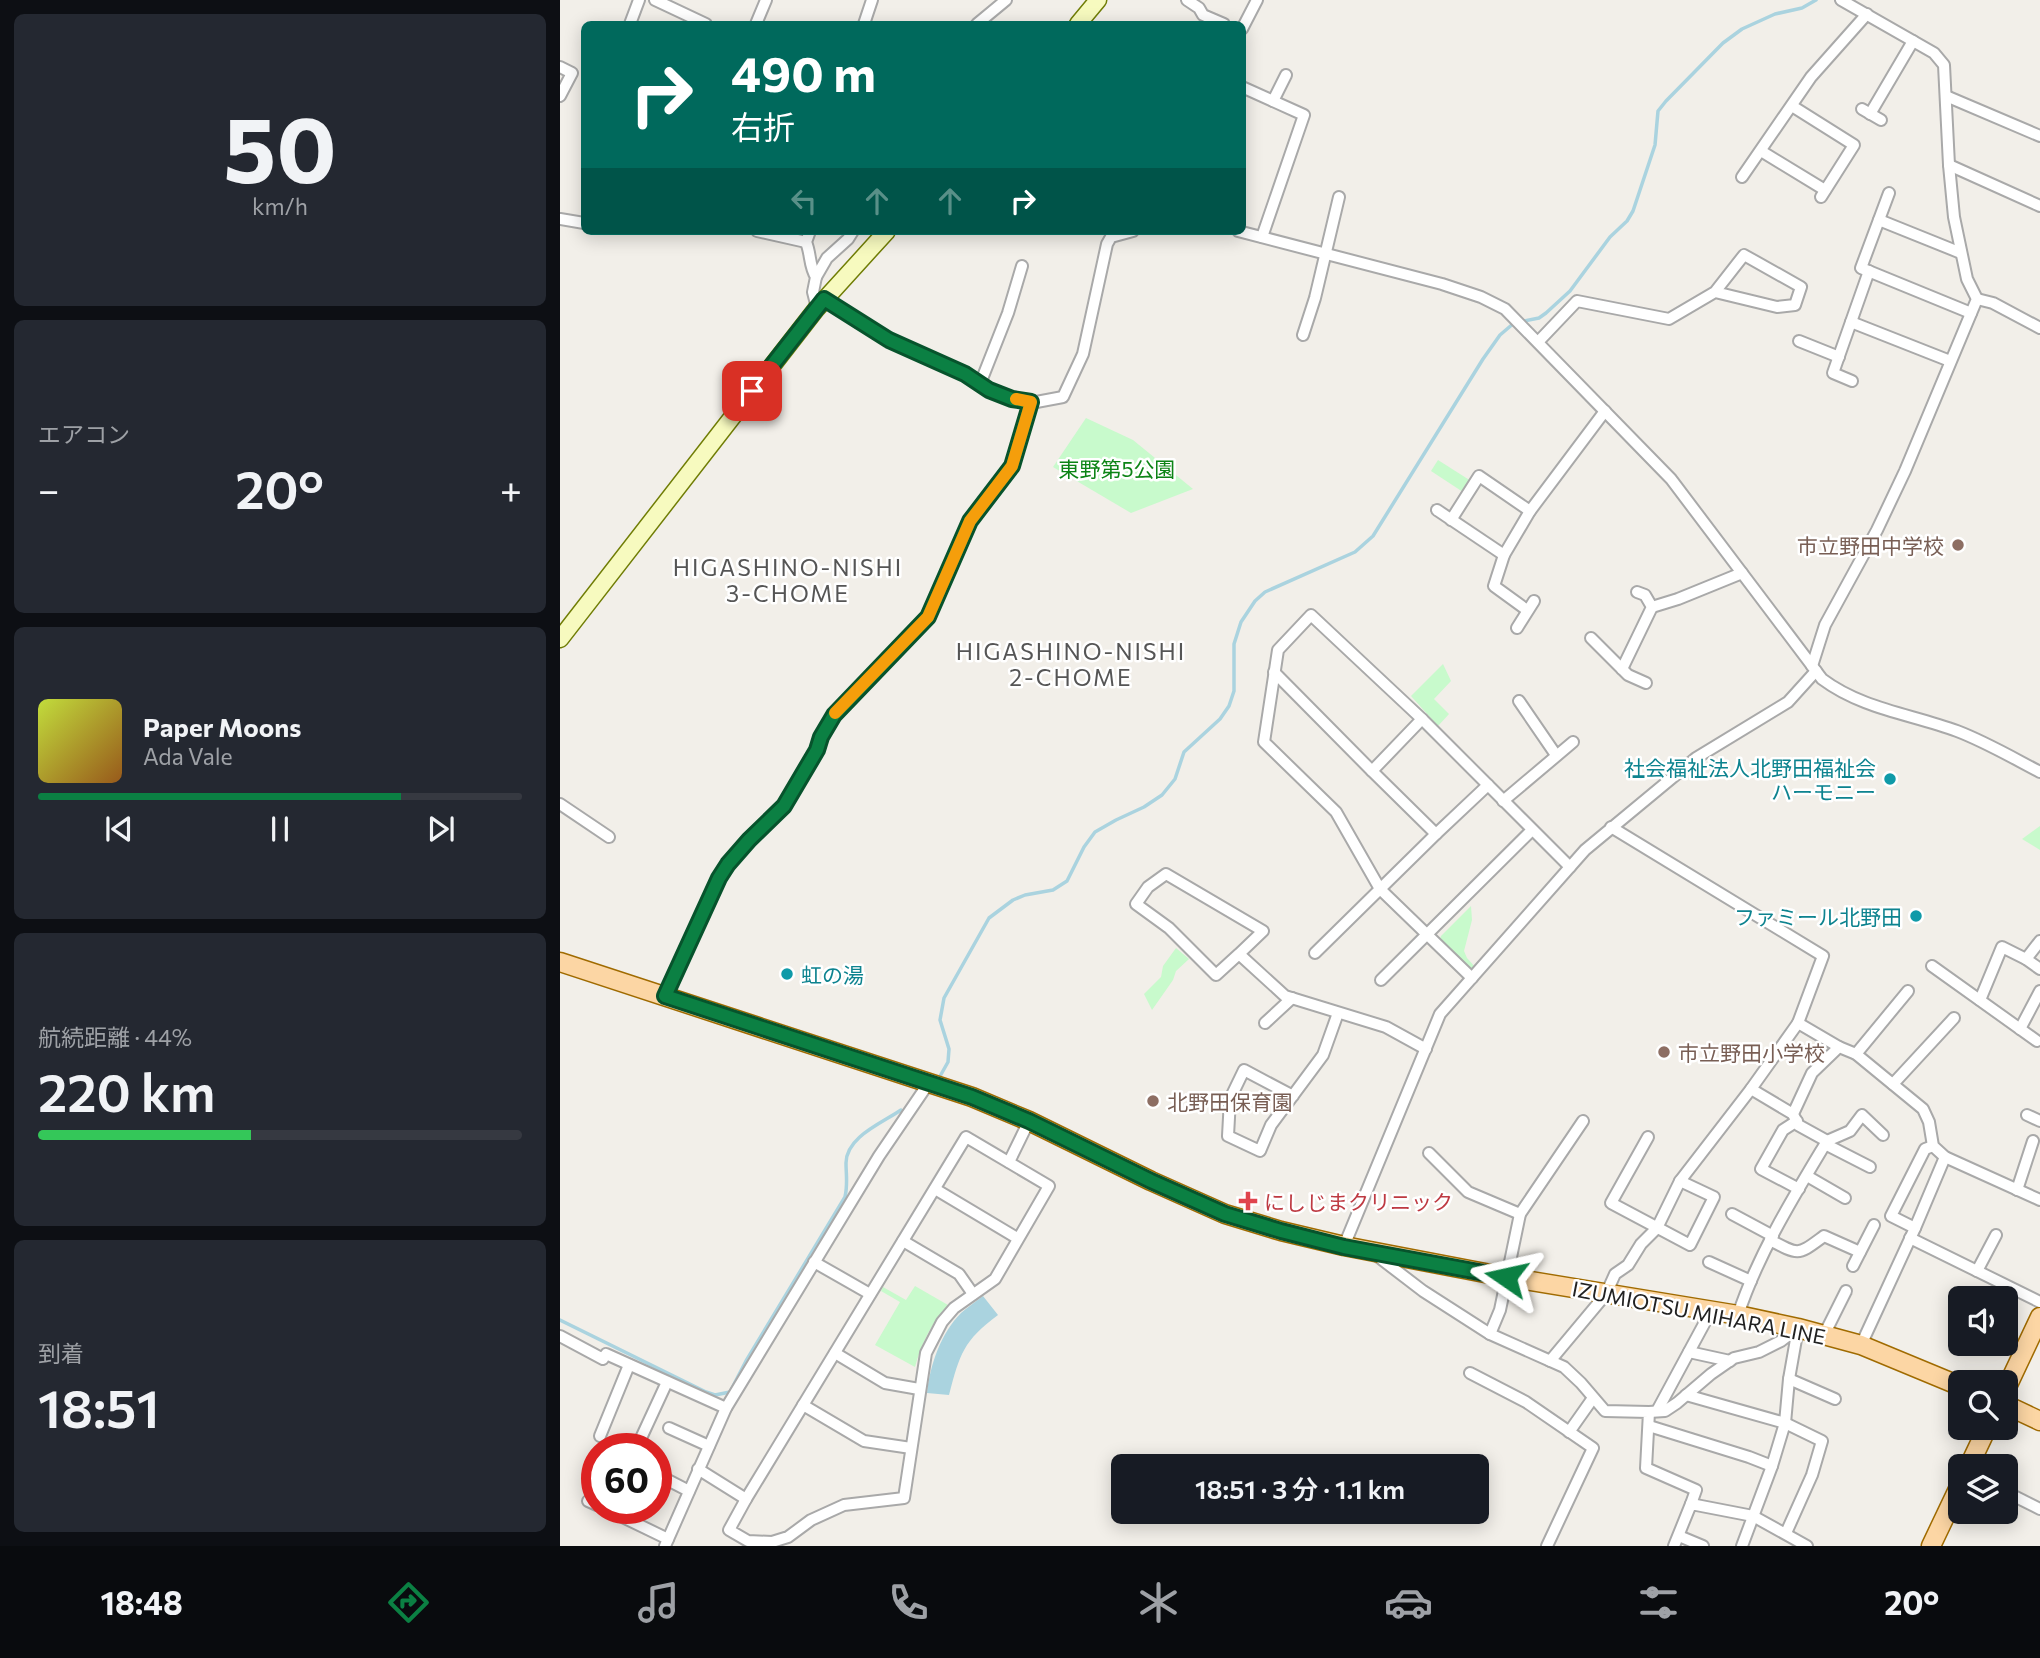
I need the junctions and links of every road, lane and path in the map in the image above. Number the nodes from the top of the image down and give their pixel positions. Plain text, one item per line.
1 (639, 0) edge
2 (655, 0) edge
3 (766, 0) edge
4 (872, 0) edge
5 (1006, 0) edge
6 (1098, 0) edge
7 (1187, 0) edge
8 (1256, 0) edge
9 (1841, 0) edge
10 (1867, 14) junction
11 (631, 21) edge
12 (700, 21) edge
13 (757, 21) edge
14 (868, 21) edge
15 (981, 21) edge
16 (1080, 21) edge
17 (1217, 21) edge
18 (1246, 21) edge
19 (1913, 41) junction
20 (560, 67) edge
21 (1286, 75) dead end
22 (1246, 89) edge
23 (560, 96) edge
24 (1946, 96) junction
25 (1273, 101) junction
26 (1792, 106) junction
27 (1881, 120) dead end
28 (2040, 136) edge
29 (1761, 151) junction
30 (1949, 165) junction
31 (1742, 177) dead end
32 (1889, 193) dead end
33 (1339, 197) dead end
34 (2040, 206) edge
35 (560, 219) edge
36 (1879, 220) junction
37 (581, 222) edge
38 (1246, 233) edge
39 (850, 235) edge
40 (883, 235) edge
41 (1118, 235) edge
42 (808, 237) edge
43 (1262, 237) junction
44 (1325, 253) junction
45 (1961, 253) junction
46 (1022, 267) dead end
47 (1869, 271) junction
48 (816, 277) junction
49 (1715, 292) junction
50 (1977, 299) junction
51 (821, 304) junction
52 (1008, 313) junction
53 (1971, 313) junction
54 (1019, 318) dead end
55 (1851, 322) junction
56 (2040, 328) edge
57 (1303, 335) dead end
58 (1799, 341) dead end
59 (1538, 342) junction
60 (1839, 356) junction
61 (1950, 361) junction
62 (1852, 381) dead end
63 (980, 384) junction
64 (1031, 402) junction
65 (1605, 411) junction
66 (1437, 510) dead end
67 (1530, 511) junction
68 (1451, 520) junction
69 (1504, 555) junction
70 (1742, 573) junction
71 (1637, 592) dead end
72 (1652, 607) junction
73 (1517, 628) dead end
74 (1591, 638) dead end
75 (560, 639) edge
76 (1814, 668) junction
77 (1622, 669) junction
78 (1274, 671) junction
79 (1646, 683) dead end
80 (1519, 701) dead end
81 (1422, 719) junction
82 (1573, 742) dead end
83 (1556, 755) junction
84 (1372, 771) junction
85 (2040, 772) edge
86 (1488, 786) junction
87 (1503, 801) junction
88 (560, 804) edge
89 (1611, 827) junction
90 (1532, 830) junction
91 (1436, 834) junction
92 (609, 837) dead end
93 (1570, 867) junction
94 (1380, 889) junction
95 (1427, 934) junction
96 (2040, 941) edge
97 (1315, 953) dead end
98 (1239, 954) junction
99 (2026, 959) junction
100 (560, 962) edge
101 (1933, 966) dead end
102 (2040, 969) edge
103 (1472, 978) junction
104 (1381, 980) dead end
105 (1908, 991) dead end
106 (2040, 991) edge
107 (665, 996) junction
108 (1292, 998) junction
109 (1980, 1000) junction
110 (1338, 1013) junction
111 (1954, 1018) dead end
112 (1265, 1023) dead end
113 (1798, 1023) junction
114 (2020, 1029) junction
115 (2036, 1041) dead end
116 (1839, 1046) junction
117 (1426, 1049) junction
118 (1856, 1054) junction
119 (928, 1084) junction
120 (1893, 1084) junction
121 (1751, 1089) junction
122 (1293, 1096) junction
123 (2027, 1115) dead end
124 (1795, 1118) junction
125 (1029, 1121) junction
126 (1583, 1121) dead end
127 (2040, 1121) edge
128 (1883, 1135) dead end
129 (1648, 1136) dead end
130 (2033, 1141) dead end
131 (1826, 1142) junction
132 (1933, 1146) junction
133 (1429, 1153) dead end
134 (1945, 1157) junction
135 (1009, 1162) junction
136 (1870, 1167) dead end
137 (1807, 1176) junction
138 (1680, 1181) junction
139 (935, 1189) junction
140 (1800, 1189) junction
141 (2017, 1190) junction
142 (1845, 1198) dead end
143 (2040, 1200) edge
144 (1520, 1214) junction
145 (1732, 1214) dead end
146 (1874, 1225) dead end
147 (1657, 1228) junction
148 (1912, 1233) junction
149 (1996, 1235) dead end
150 (1017, 1238) junction
151 (1772, 1238) junction
152 (903, 1241) junction
153 (1344, 1247) junction
154 (1371, 1251) junction
155 (1860, 1252) junction
156 (814, 1262) junction
157 (1709, 1262) dead end
158 (1853, 1266) dead end
159 (1976, 1271) junction
160 (1506, 1277) junction
161 (1751, 1281) junction
162 (1846, 1291) dead end
163 (870, 1294) junction
164 (973, 1294) junction
165 (1606, 1294) junction
166 (2040, 1302) edge
167 (1711, 1311) junction
168 (1738, 1315) junction
169 (2040, 1317) edge
170 (1798, 1328) junction
171 (1490, 1334) junction
172 (1824, 1335) junction
173 (560, 1336) edge
174 (1861, 1345) junction
175 (1689, 1352) junction
176 (835, 1353) junction
177 (1550, 1361) junction
178 (1730, 1361) junction
179 (629, 1365) junction
180 (2015, 1370) edge
181 (1470, 1373) dead end
182 (1789, 1379) junction
183 (1948, 1381) edge
184 (667, 1382) junction
185 (919, 1390) junction
186 (1686, 1395) junction
187 (1593, 1398) junction
188 (1835, 1399) dead end
189 (803, 1405) junction
190 (726, 1408) junction
191 (2018, 1410) edge
192 (1653, 1412) junction
193 (2040, 1420) edge
194 (1785, 1423) junction
195 (1648, 1426) junction
196 (669, 1428) dead end
197 (1569, 1432) junction
198 (601, 1433) edge
199 (643, 1433) edge
200 (709, 1446) junction
201 (911, 1448) junction
202 (1772, 1466) junction
203 (698, 1469) junction
204 (672, 1482) edge
205 (689, 1491) junction
206 (2018, 1498) edge
207 (746, 1499) junction
208 (1691, 1504) junction
209 (2040, 1509) edge
210 (1948, 1510) edge
211 (1753, 1517) junction
212 (633, 1524) edge
213 (1789, 1539) edge
214 (1676, 1541) edge
215 (666, 1542) edge
216 (1547, 1546) edge
217 (1703, 1546) edge
218 (1741, 1546) edge
219 (1807, 1546) edge
220 (1931, 1546) edge

1 - 11 street
2 - 12 street
3 - 13 street
4 - 14 street
5 - 15 street
6 - 16 main road
7 - 17 street
8 - 18 street
9 - 10 street
10 - 19 street
10 - 26 street
19 - 24 street
19 - 27 street
20 - 23 street
21 - 25 street
22 - 25 street
24 - 28 street
24 - 30 street
25 - 43 street
26 - 29 street
26 - 29 street
29 - 31 street
30 - 34 street
30 - 45 street
32 - 36 street
33 - 44 street
35 - 37 street
36 - 45 street
36 - 47 street
38 - 43 street
39 - 48 street
40 - 51 main road
41 - 64 street
42 - 48 street
43 - 44 street
44 - 57 street
44 - 59 street
45 - 50 street
46 - 52 street
47 - 53 street
47 - 55 street
48 - 51 street
49 - 49 street
49 - 59 street
50 - 53 street
50 - 56 street
51 - 63 street
51 - 75 main road
52 - 54 street
52 - 63 street
53 - 61 street
55 - 60 street
55 - 61 street
58 - 60 street
59 - 65 street
60 - 62 street
61 - 76 street
63 - 64 street
64 - 107 street
65 - 67 street
65 - 70 street
66 - 68 street
67 - 68 street
67 - 69 street
68 - 69 street
69 - 73 street
70 - 72 street
70 - 76 street
71 - 72 street
72 - 77 street
74 - 77 street
76 - 85 street
76 - 89 street
77 - 79 street
78 - 81 street
78 - 84 street
78 - 94 street
80 - 83 street
81 - 84 street
81 - 86 street
82 - 83 street
83 - 87 street
84 - 91 street
86 - 87 street
86 - 91 street
87 - 90 street
88 - 92 street
89 - 93 street
89 - 113 street
90 - 93 street
90 - 95 street
91 - 94 street
93 - 103 street
94 - 95 street
94 - 97 street
95 - 103 street
95 - 104 street
96 - 99 street
98 - 98 street
98 - 108 street
99 - 102 street
99 - 109 street
100 - 107 main road, IZUMIOTSU MIHARA LINE
101 - 109 street
103 - 117 street
105 - 118 street
106 - 114 street
107 - 119 main road, IZUMIOTSU MIHARA LINE
108 - 110 street
108 - 112 street
109 - 114 street
110 - 117 street
110 - 122 street
111 - 120 street
113 - 116 street
113 - 121 street
114 - 115 street
116 - 118 street
116 - 124 street
117 - 153 street
118 - 120 street
119 - 125 main road, IZUMIOTSU MIHARA LINE
119 - 156 street
120 - 132 street
121 - 124 street
121 - 138 street
122 - 122 street
123 - 127 street
124 - 131 street
124 - 140 street
125 - 135 street
125 - 153 main road, IZUMIOTSU MIHARA LINE
126 - 144 street
128 - 131 street
129 - 147 street
130 - 141 street
131 - 136 street
131 - 137 street
132 - 134 street
132 - 148 street
133 - 144 street
134 - 141 street
134 - 148 street
135 - 139 street
135 - 150 street
137 - 140 street
137 - 142 street
138 - 147 street
138 - 147 street
139 - 150 street
139 - 152 street
140 - 151 street
141 - 143 street
144 - 160 street
145 - 151 street
146 - 155 street
147 - 165 street
148 - 159 street
148 - 174 street
149 - 159 street
150 - 164 street
151 - 155 street
151 - 161 street
152 - 163 street
152 - 164 street
153 - 154 main road, IZUMIOTSU MIHARA LINE
154 - 160 main road, IZUMIOTSU MIHARA LINE
154 - 171 street
155 - 158 street
156 - 163 street
156 - 190 street
157 - 161 street
159 - 166 street
160 - 165 main road, IZUMIOTSU MIHARA LINE
160 - 171 street
161 - 168 street
162 - 172 street
163 - 176 street
164 - 185 street
165 - 167 main road, IZUMIOTSU MIHARA LINE
165 - 177 street
167 - 168 main road, IZUMIOTSU MIHARA LINE
167 - 175 street
168 - 170 main road, IZUMIOTSU MIHARA LINE
169 - 180 main road
170 - 172 main road, IZUMIOTSU MIHARA LINE
170 - 178 street
170 - 182 street
171 - 177 street
172 - 174 main road, IZUMIOTSU MIHARA LINE
173 - 179 street
174 - 183 main road, IZUMIOTSU MIHARA LINE
175 - 178 street
175 - 192 street
176 - 185 street
176 - 189 street
177 - 187 street
178 - 186 street
179 - 184 street
179 - 198 street
181 - 197 street
182 - 188 street
182 - 194 street
184 - 190 street
184 - 199 street
185 - 201 street
186 - 192 street
186 - 194 street
187 - 192 street
187 - 197 street
189 - 201 street
189 - 207 street
190 - 200 street
191 - 193 main road
192 - 195 street
194 - 202 street
194 - 213 street
195 - 202 street
195 - 208 street
196 - 200 street
197 - 216 street
200 - 203 street
201 - 207 street
202 - 211 street
203 - 205 street
203 - 207 street
204 - 205 street
205 - 215 street
206 - 209 street
208 - 211 street
208 - 214 street
210 - 220 main road
211 - 213 street
211 - 218 street
212 - 215 street
213 - 219 street
214 - 217 street

